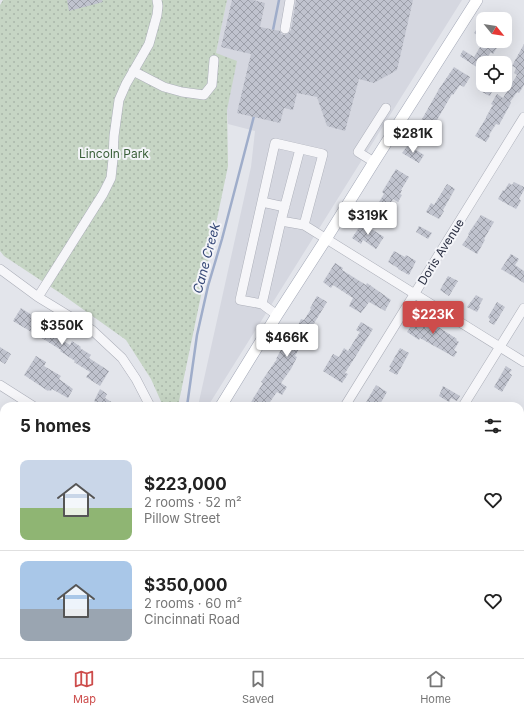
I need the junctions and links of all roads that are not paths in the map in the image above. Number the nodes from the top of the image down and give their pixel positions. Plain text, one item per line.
1 (157, 0) edge
2 (290, 0) edge
3 (477, 0) edge
4 (285, 28) dead end
5 (214, 60) dead end
6 (133, 71) junction
7 (386, 108) dead end
8 (524, 117) edge
9 (300, 149) junction
10 (374, 162) junction
11 (262, 202) junction
12 (285, 207) junction
13 (281, 221) junction
14 (304, 225) junction
15 (326, 239) junction
16 (0, 269) edge
17 (415, 295) junction
18 (38, 297) junction
19 (262, 304) junction
20 (524, 308) edge
21 (277, 315) junction
22 (500, 347) junction
23 (524, 362) edge
24 (0, 384) edge
25 (27, 402) edge
26 (148, 402) edge
27 (223, 402) edge
28 (348, 402) edge
29 (466, 402) edge

1 - 6 street
2 - 4 street
3 - 10 main road
5 - 6 street
6 - 18 street
7 - 10 street
8 - 17 street, Doris Avenue
9 - 11 street
9 - 12 street
9 - 14 street
10 - 15 main road
11 - 12 street
11 - 19 street
12 - 13 street
13 - 14 street
13 - 19 street
14 - 15 street
15 - 17 street
15 - 21 main road
16 - 18 street
17 - 22 street
17 - 28 street, Doris Avenue
18 - 26 street
19 - 21 street
20 - 22 street
21 - 27 main road
22 - 23 street
22 - 29 street
24 - 25 street

